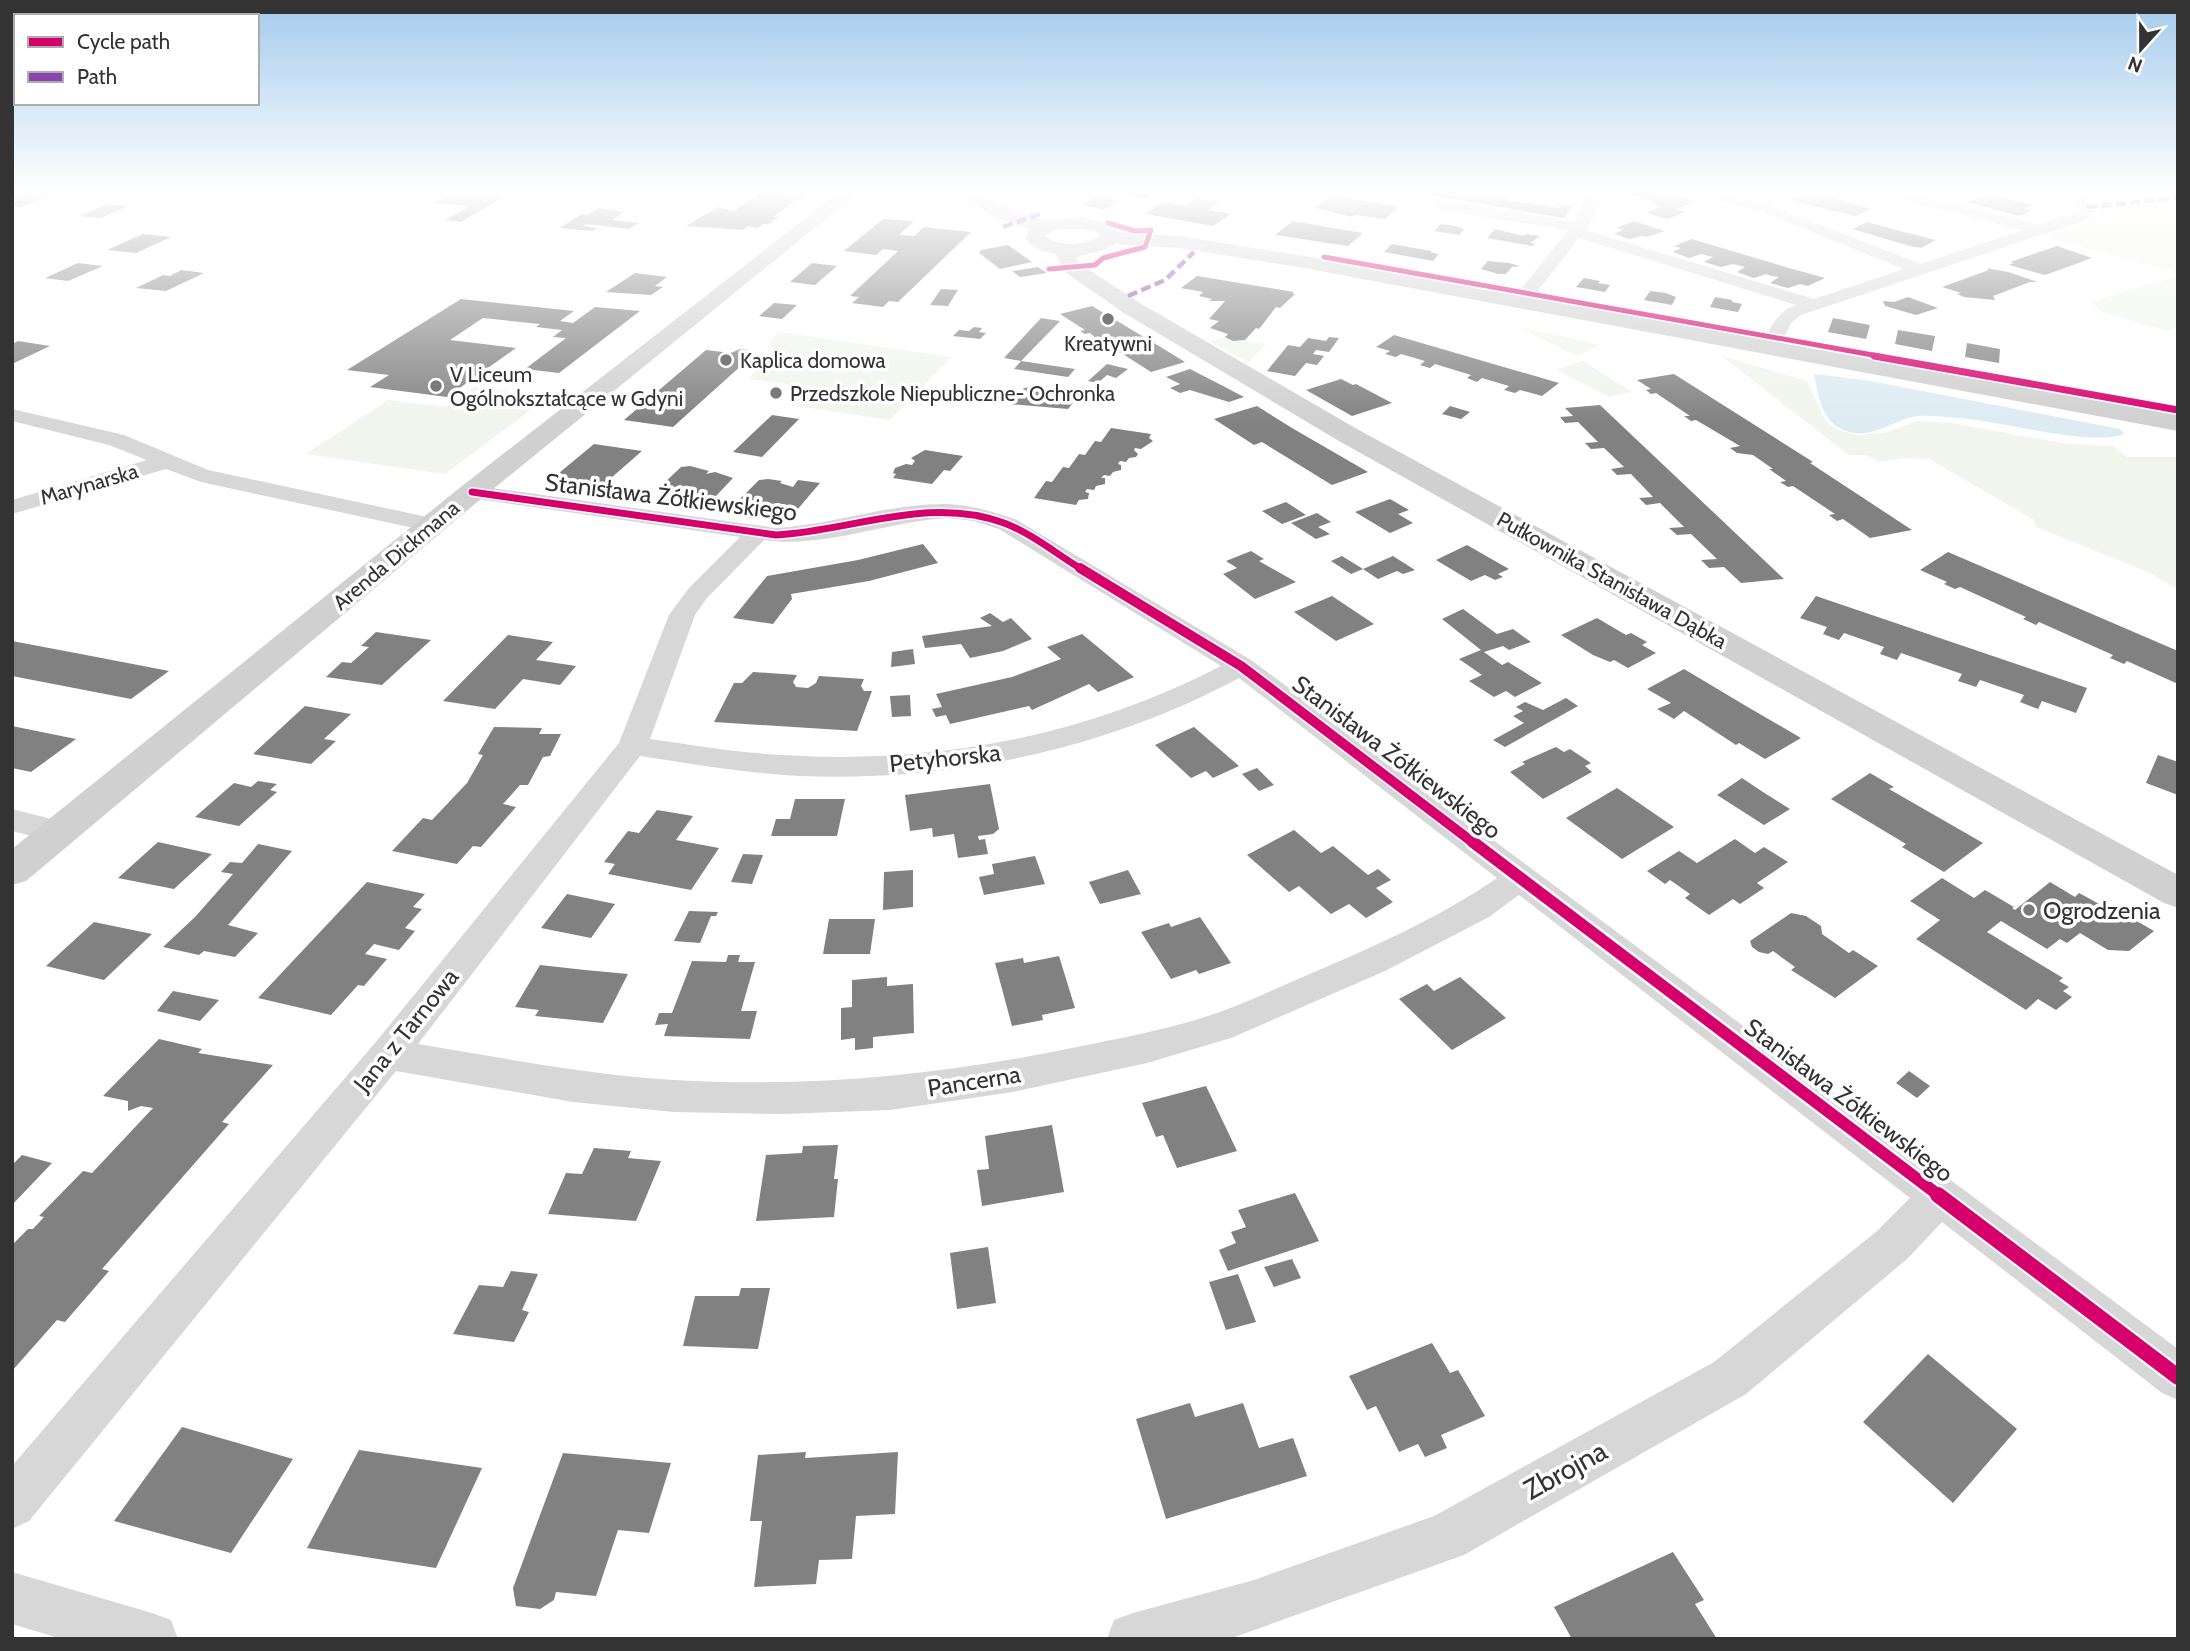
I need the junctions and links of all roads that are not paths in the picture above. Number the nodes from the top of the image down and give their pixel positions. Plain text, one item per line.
1 (752, 269) edge
2 (1074, 269) edge
3 (1336, 269) edge
4 (1546, 269) edge
5 (1701, 269) edge
6 (1924, 269) edge
7 (1921, 270) joint
8 (1520, 302) junction
9 (1815, 305) junction
10 (1771, 348) junction
11 (12, 415) edge
12 (2178, 424) edge
13 (165, 462) junction
14 (472, 492) junction
15 (12, 507) edge
16 (432, 526) junction
17 (758, 533) junction
18 (1241, 666) junction
19 (633, 746) junction
20 (12, 820) edge
21 (60, 832) junction
22 (12, 871) edge
23 (1522, 877) junction
24 (2178, 893) edge
25 (388, 1054) junction
26 (1940, 1196) junction
27 (2178, 1377) edge
28 (12, 1504) edge
29 (12, 1598) edge
30 (152, 1639) edge
31 (1133, 1639) edge

1 - 14 street, Arenda Dickmana
2 - 24 street, Pułkownika Stanisława Dąbka
3 - 8 street
4 - 8 street
5 - 9 street
6 - 7 street
7 - 9 street
8 - 10 street
9 - 10 street
10 - 12 street
11 - 13 street
13 - 15 street, Marynarska
13 - 16 street
14 - 16 street, Arenda Dickmana
14 - 17 street, Stanisława Żółkiewskiego
16 - 21 street, Arenda Dickmana
17 - 18 street, Stanisława Żółkiewskiego
17 - 19 street, Jana z Tarnowa
18 - 19 street, Petyhorska
18 - 23 street, Stanisława Żółkiewskiego
19 - 25 street, Jana z Tarnowa
20 - 21 street
21 - 22 street, Arenda Dickmana
23 - 25 street, Pancerna
23 - 26 street, Stanisława Żółkiewskiego
25 - 28 street, Jana z Tarnowa
26 - 27 street, Stanisława Żółkiewskiego
26 - 31 street, Zbrojna
29 - 30 street

